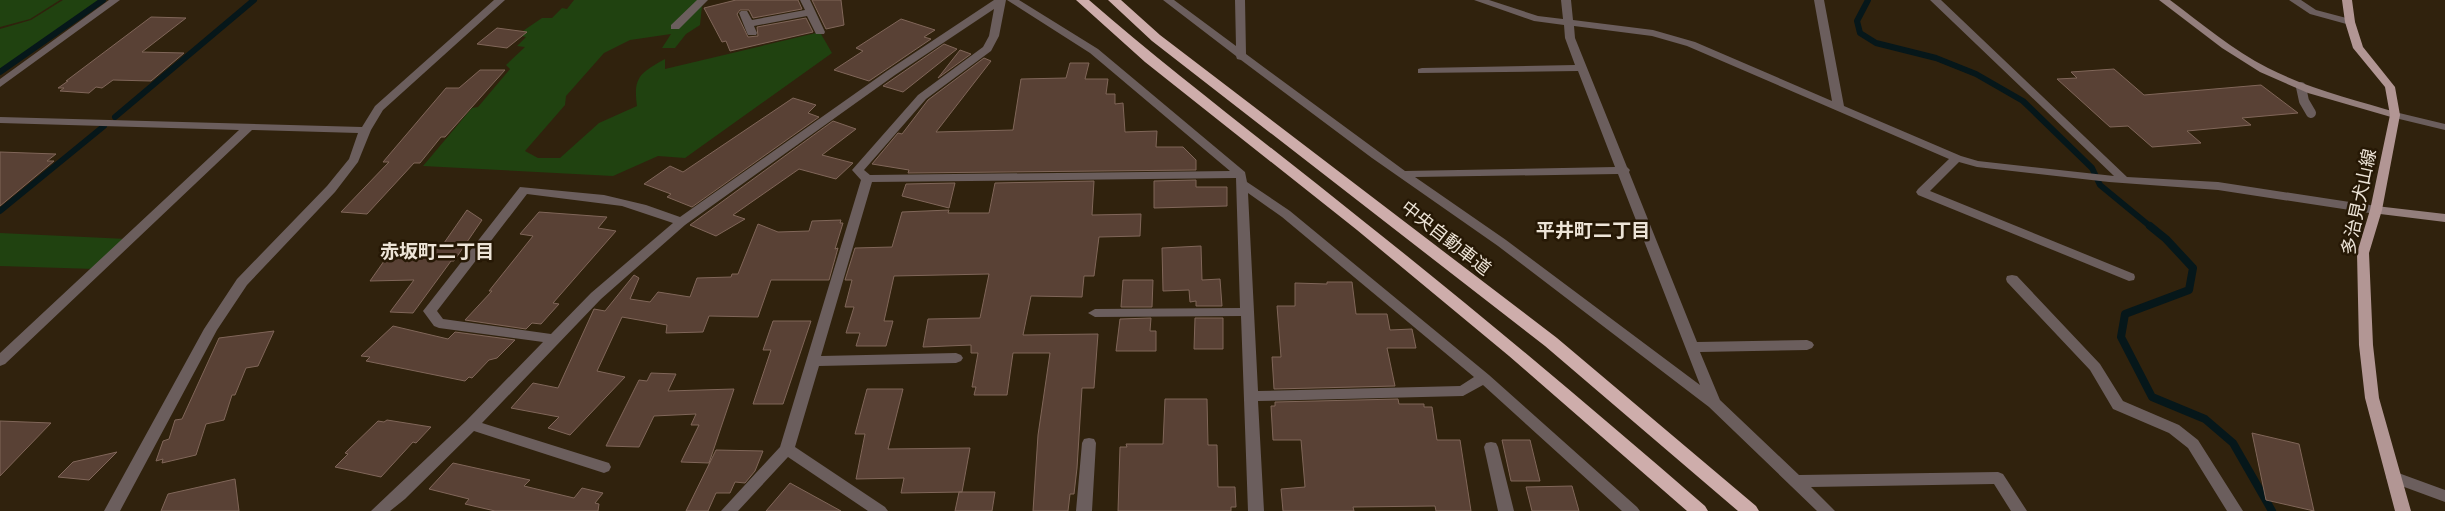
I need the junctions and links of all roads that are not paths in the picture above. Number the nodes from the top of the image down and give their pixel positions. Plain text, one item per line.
1 (115, 0) edge
2 (500, 0) edge
3 (703, 0) edge
4 (805, 0) edge
5 (1004, 0) edge
6 (1082, 0) edge
7 (1114, 0) edge
8 (1168, 0) edge
9 (1240, 0) edge
10 (1480, 0) edge
11 (1566, 0) edge
12 (1819, 0) edge
13 (1935, 0) edge
14 (2164, 0) edge
15 (2294, 0) edge
16 (2347, 0) edge
17 (811, 12) junction
18 (744, 13) dead end
19 (1569, 22) junction
20 (2350, 22) junction
21 (675, 28) dead end
22 (820, 32) dead end
23 (1241, 57) junction
24 (1582, 68) junction
25 (1422, 71) dead end
26 (0, 84) edge
27 (2301, 87) junction
28 (1839, 108) junction
29 (2311, 113) dead end
30 (2395, 115) junction
31 (0, 120) edge
32 (249, 127) junction
33 (2445, 127) edge
34 (365, 130) junction
35 (1956, 158) junction
36 (1624, 170) junction
37 (1404, 174) junction
38 (1241, 178) junction
39 (867, 179) junction
40 (2124, 180) junction
41 (2376, 210) junction
42 (2445, 218) edge
43 (681, 222) junction
44 (2129, 277) dead end
45 (2012, 279) dead end
46 (1247, 312) junction
47 (1095, 313) dead end
48 (553, 339) junction
49 (1807, 345) dead end
50 (1692, 347) junction
51 (956, 358) dead end
52 (0, 361) edge
53 (814, 361) junction
54 (1484, 378) junction
55 (1251, 396) junction
56 (1714, 403) junction
57 (471, 426) junction
58 (1089, 443) dead end
59 (1491, 447) dead end
60 (787, 450) junction
61 (604, 467) dead end
62 (2393, 477) junction
63 (1795, 481) junction
64 (2445, 496) edge
65 (112, 511) edge
66 (380, 511) edge
67 (729, 511) edge
68 (880, 511) edge
69 (1084, 511) edge
70 (1256, 511) edge
71 (1506, 511) edge
72 (1632, 511) edge
73 (1699, 511) edge
74 (1750, 511) edge
75 (1826, 511) edge
76 (2019, 511) edge
77 (2235, 511) edge
78 (2403, 511) edge

1 - 26 street
2 - 34 street
3 - 21 street
4 - 17 street
5 - 38 street
5 - 39 street
5 - 43 street
6 - 73 highway
7 - 74 highway, 中央自動車道
8 - 23 street
9 - 23 street
10 - 19 street
11 - 19 street
12 - 28 street
13 - 40 street
14 - 27 street
15 - 20 street
16 - 20 main road, 多治見犬山線
17 - 18 street
17 - 22 street
19 - 24 street
19 - 28 street
20 - 30 main road, 多治見犬山線
23 - 37 street
24 - 25 street
24 - 36 street
27 - 29 lane
27 - 30 street
28 - 35 street
30 - 33 street
30 - 41 main road, 多治見犬山線
31 - 32 street
32 - 34 street
32 - 52 street
34 - 65 street
35 - 40 street
35 - 44 street
36 - 37 street
36 - 50 street
37 - 56 street
38 - 39 street
38 - 46 street
38 - 54 street
39 - 53 street
40 - 41 street
41 - 42 street
41 - 62 main road, 多治見犬山線
43 - 48 street
43 - 48 street
45 - 77 street
46 - 47 street
46 - 55 street
48 - 57 street
49 - 50 street
50 - 56 street
51 - 53 street
53 - 60 street
54 - 55 street
54 - 72 street
55 - 70 street
56 - 63 street
57 - 61 street
57 - 66 street
58 - 69 street
59 - 71 street
60 - 67 street
60 - 68 street
62 - 64 street
62 - 78 main road, 多治見犬山線
63 - 75 street
63 - 76 street

